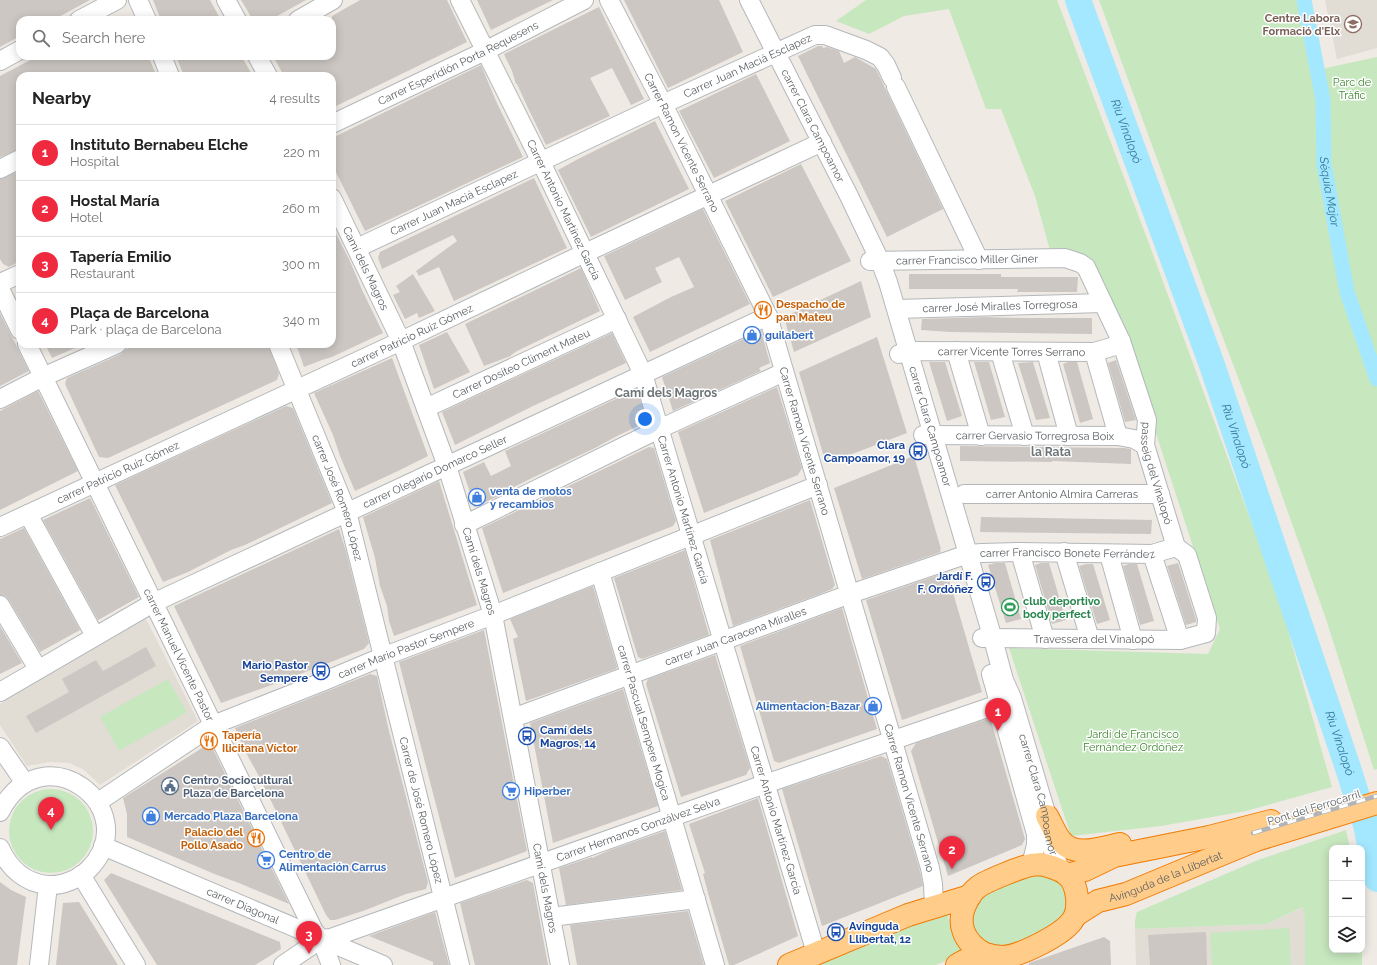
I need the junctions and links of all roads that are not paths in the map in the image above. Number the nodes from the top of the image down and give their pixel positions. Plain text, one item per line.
1 (117, 0) edge
2 (138, 0) edge
3 (226, 0) edge
4 (333, 0) edge
5 (460, 0) edge
6 (584, 0) edge
7 (609, 0) edge
8 (737, 0) edge
9 (749, 0) edge
10 (87, 16) edge
11 (145, 16) edge
12 (235, 16) edge
13 (305, 16) edge
14 (484, 51) junction
15 (16, 52) edge
16 (771, 55) junction
17 (164, 60) edge
18 (259, 60) edge
19 (0, 61) edge
20 (168, 72) edge
21 (266, 72) edge
22 (663, 104) junction
23 (336, 122) edge
24 (817, 144) junction
25 (16, 161) edge
26 (541, 162) junction
27 (0, 169) edge
28 (708, 196) junction
29 (336, 206) edge
30 (357, 248) junction
31 (585, 253) junction
32 (1065, 258) joint
33 (979, 260) junction
34 (875, 261) junction
35 (16, 276) edge
36 (0, 283) edge
37 (0, 289) edge
38 (1103, 303) junction
39 (896, 309) junction
40 (768, 316) junction
41 (616, 319) junction
42 (16, 322) edge
43 (401, 341) junction
44 (1121, 341) junction
45 (29, 348) edge
46 (108, 348) edge
47 (280, 348) edge
48 (956, 351) junction
49 (904, 352) junction
50 (1000, 352) junction
51 (1046, 352) junction
52 (1094, 352) junction
53 (784, 372) junction
54 (643, 374) junction
55 (43, 378) junction
56 (296, 389) junction
57 (0, 399) edge
58 (426, 408) junction
59 (659, 429) junction
60 (928, 436) junction
61 (981, 436) junction
62 (1025, 436) junction
63 (1068, 436) junction
64 (1118, 436) junction
65 (1145, 445) junction
66 (447, 466) junction
67 (94, 484) junction
68 (818, 485) junction
69 (964, 494) dead end
70 (1160, 494) junction
71 (347, 512) junction
72 (28, 514) junction
73 (464, 525) junction
74 (0, 527) edge
75 (691, 535) junction
76 (1176, 547) junction
77 (1020, 552) junction
78 (1064, 552) junction
79 (1109, 554) junction
80 (1152, 554) junction
81 (963, 556) junction
82 (600, 572) junction
83 (850, 594) junction
84 (153, 603) junction
85 (0, 605) edge
86 (493, 615) junction
87 (1206, 633) joint
88 (96, 636) junction
89 (987, 638) junction
90 (1045, 639) junction
91 (1090, 639) junction
92 (1133, 640) junction
93 (1180, 640) junction
94 (722, 641) junction
95 (382, 657) junction
96 (38, 669) junction
97 (630, 674) junction
98 (0, 692) edge
99 (1000, 704) junction
100 (513, 718) junction
101 (213, 725) junction
102 (892, 740) junction
103 (0, 747) edge
104 (25, 783) junction
105 (765, 784) junction
106 (1377, 789) edge
107 (98, 802) junction
108 (1377, 803) edge
109 (0, 812) edge
110 (1047, 816) junction
111 (672, 817) junction
112 (1254, 834) junction
113 (1170, 844) junction
114 (103, 846) junction
115 (2, 857) edge
116 (541, 863) junction
117 (1031, 865) junction
118 (1064, 873) junction
119 (81, 875) junction
120 (48, 885) junction
121 (970, 896) junction
122 (443, 898) junction
123 (696, 899) junction
124 (934, 906) junction
125 (1076, 914) junction
126 (551, 917) junction
127 (321, 939) junction
128 (816, 953) junction
129 (1000, 959) edge
130 (39, 965) edge
131 (136, 965) edge
132 (283, 965) edge
133 (331, 965) edge
134 (383, 965) edge
135 (460, 965) edge
136 (560, 965) edge
137 (715, 965) edge
138 (789, 965) edge
139 (957, 965) edge

1 - 10 street
2 - 11 street
3 - 12 street
4 - 13 street
5 - 14 street, Carrer Antonio Martínez García
6 - 14 street, Carrer Esperidión Porta Requesens
7 - 22 street, Carrer Ramon Vicente Serrano
8 - 16 street, carrer Clara Campoamor
9 - 16 street, carrer Clara Campoamor
14 - 23 street, Carrer Esperidión Porta Requesens
14 - 26 street, Carrer Antonio Martínez García
15 - 19 street
16 - 22 street, Carrer Juan Maciá Esclapez
16 - 24 street, carrer Clara Campoamor
16 - 33 street, Carrer Juan Maciá Esclapez
17 - 20 street
18 - 21 street
22 - 26 street, Carrer Juan Maciá Esclapez
22 - 28 street, Carrer Ramon Vicente Serrano
24 - 28 street, carrer Patricio Ruiz Gómez
24 - 34 street, carrer Clara Campoamor
25 - 27 street
26 - 30 street, Carrer Juan Maciá Esclapez
26 - 31 street, Carrer Antonio Martínez García
28 - 31 street, carrer Patricio Ruiz Gómez
28 - 40 street, Carrer Ramon Vicente Serrano
29 - 30 street, Camí dels Magros
30 - 43 street, Camí dels Magros
31 - 41 street, Carrer Antonio Martínez García
31 - 43 street, carrer Patricio Ruiz Gómez
32 - 33 street, carrer Francisco Miller Giner
32 - 38 street, passeig del Vinalopó
33 - 34 street, carrer Francisco Miller Giner
34 - 39 street, carrer Clara Campoamor
34 - 49 street, carrer Clara Campoamor
35 - 36 street
37 - 42 street
38 - 39 street, carrer José Miralles Torregrosa
38 - 44 street, passeig del Vinalopó
39 - 49 street, carrer Clara Campoamor
40 - 53 street, Carrer Ramon Vicente Serrano
40 - 54 street, carrer Olegario Domarco Seller
41 - 54 street, Carrer Antonio Martínez García
41 - 58 street, Carrer Dositeo Climent Mateu
43 - 56 street, carrer Patricio Ruiz Gómez
43 - 58 street, Camí dels Magros
44 - 52 street, carrer Vicente Torres Serrano
44 - 65 street, passeig del Vinalopó
45 - 55 street, carrer Manuel Vicente Pastor
46 - 55 street
47 - 56 street, carrer José Romero López
48 - 49 street, carrer Vicente Torres Serrano
48 - 50 street, carrer Vicente Torres Serrano
48 - 61 street
49 - 60 street, carrer Clara Campoamor
50 - 51 street, carrer Vicente Torres Serrano
50 - 62 street
51 - 52 street, carrer Vicente Torres Serrano
51 - 63 street
52 - 64 street
53 - 59 street
53 - 68 street, Carrer Ramon Vicente Serrano
54 - 59 street, Carrer Antonio Martínez García
54 - 66 street, carrer Olegario Domarco Seller
55 - 57 street
55 - 67 street, carrer Manuel Vicente Pastor
56 - 67 street, carrer Patricio Ruiz Gómez
56 - 71 street, carrer José Romero López
58 - 66 street, Camí dels Magros
59 - 73 street
59 - 75 street, Carrer Antonio Martínez García
60 - 61 street, carrer Gervasio Torregrosa Boix
60 - 81 street, carrer Clara Campoamor
61 - 62 street, carrer Gervasio Torregrosa Boix
62 - 63 street, carrer Gervasio Torregrosa Boix
63 - 64 street, carrer Gervasio Torregrosa Boix
64 - 65 street, carrer Gervasio Torregrosa Boix
65 - 70 street, passeig del Vinalopó
66 - 71 street, carrer Olegario Domarco Seller
66 - 73 street, Camí dels Magros
67 - 72 street, carrer Patricio Ruiz Gómez
67 - 84 street, carrer Manuel Vicente Pastor
68 - 75 street, carrer Mario Pastor Sempere
68 - 83 street, Carrer Ramon Vicente Serrano
69 - 70 street, carrer Antonio Almira Carreras
70 - 76 street, passeig del Vinalopó
71 - 84 street, carrer Olegario Domarco Seller
71 - 95 street, carrer José Romero López
72 - 74 street, carrer Patricio Ruiz Gómez
72 - 88 street
73 - 86 street, Camí dels Magros
75 - 82 street, carrer Mario Pastor Sempere
75 - 94 street, Carrer Antonio Martínez García
76 - 80 street, carrer Francisco Bonete Ferrández
76 - 87 street, passeig del Vinalopó
77 - 78 street, carrer Francisco Bonete Ferrández
77 - 81 street, carrer Francisco Bonete Ferrández
77 - 90 street
78 - 79 street, carrer Francisco Bonete Ferrández
78 - 91 street
79 - 80 street, carrer Francisco Bonete Ferrández
79 - 92 street
80 - 93 street
81 - 83 street, carrer Juan Caracena Miralles
81 - 89 street, carrer Clara Campoamor
82 - 86 street, carrer Mario Pastor Sempere
82 - 97 street, carrer Pascual Sempere Mogica
83 - 94 street, carrer Juan Caracena Miralles
83 - 102 street, Carrer Ramon Vicente Serrano
84 - 88 street, carrer Olegario Domarco Seller
84 - 101 street, carrer Manuel Vicente Pastor
85 - 96 street
86 - 95 street, carrer Mario Pastor Sempere
86 - 100 street, Camí dels Magros
87 - 93 street, Travessera del Vinalopó
88 - 96 street, carrer Olegario Domarco Seller
89 - 90 street, Travessera del Vinalopó
89 - 99 street, carrer Clara Campoamor
89 - 110 street, carrer Clara Campoamor
90 - 91 street, Travessera del Vinalopó
91 - 92 street, Travessera del Vinalopó
92 - 93 street, Travessera del Vinalopó
94 - 97 street, carrer Juan Caracena Miralles
94 - 105 street, Carrer Antonio Martínez García
95 - 101 street, carrer Mario Pastor Sempere
95 - 122 street, Carrer de José Romero López
96 - 98 street, carrer Olegario Domarco Seller
97 - 100 street, carrer Juan Caracena Miralles
97 - 111 street, carrer Pascual Sempere Mogica
99 - 102 street, Carrer Hermanos Gonzálvez Selva
99 - 117 street, carrer Clara Campoamor
100 - 116 street, Camí dels Magros
101 - 107 street, carrer Mario Pastor Sempere
101 - 127 street, carrer Manuel Vicente Pastor
102 - 105 street, Carrer Hermanos Gonzálvez Selva
102 - 124 street, Carrer Ramon Vicente Serrano
103 - 104 street
104 - 107 street
104 - 109 street
105 - 111 street, Carrer Hermanos Gonzálvez Selva
105 - 128 street, Carrer Antonio Martínez García
106 - 112 highway, Pont del Ferrocarril
107 - 114 street
108 - 112 highway, Pont del Ferrocarril
110 - 113 highway
110 - 118 street, carrer Clara Campoamor
111 - 116 street, Carrer Hermanos Gonzálvez Selva
111 - 123 street, carrer Pascual Sempere Mogica
112 - 113 highway, Avinguda de la Llibertat
112 - 125 highway, Avinguda de la Llibertat
113 - 118 highway, Avinguda de la Llibertat
114 - 119 street
114 - 127 street, carrer Diagonal
115 - 120 street
116 - 122 street, Carrer Hermanos Gonzálvez Selva
116 - 126 street, Camí dels Magros
117 - 118 highway
117 - 121 highway
118 - 125 highway
119 - 120 street
119 - 131 street
120 - 130 street
121 - 124 highway
121 - 129 highway
122 - 127 street, Carrer Hermanos Gonzálvez Selva
122 - 135 street, Carrer de José Romero López
123 - 126 street
123 - 137 street, carrer Pascual Sempere Mogica
124 - 128 highway
125 - 129 highway
126 - 136 street, Camí dels Magros
127 - 132 street, Carrer Hermanos Gonzálvez Selva
127 - 133 street, carrer Manuel Vicente Pastor
127 - 134 street, carrer Diagonal
128 - 138 highway
129 - 139 highway

